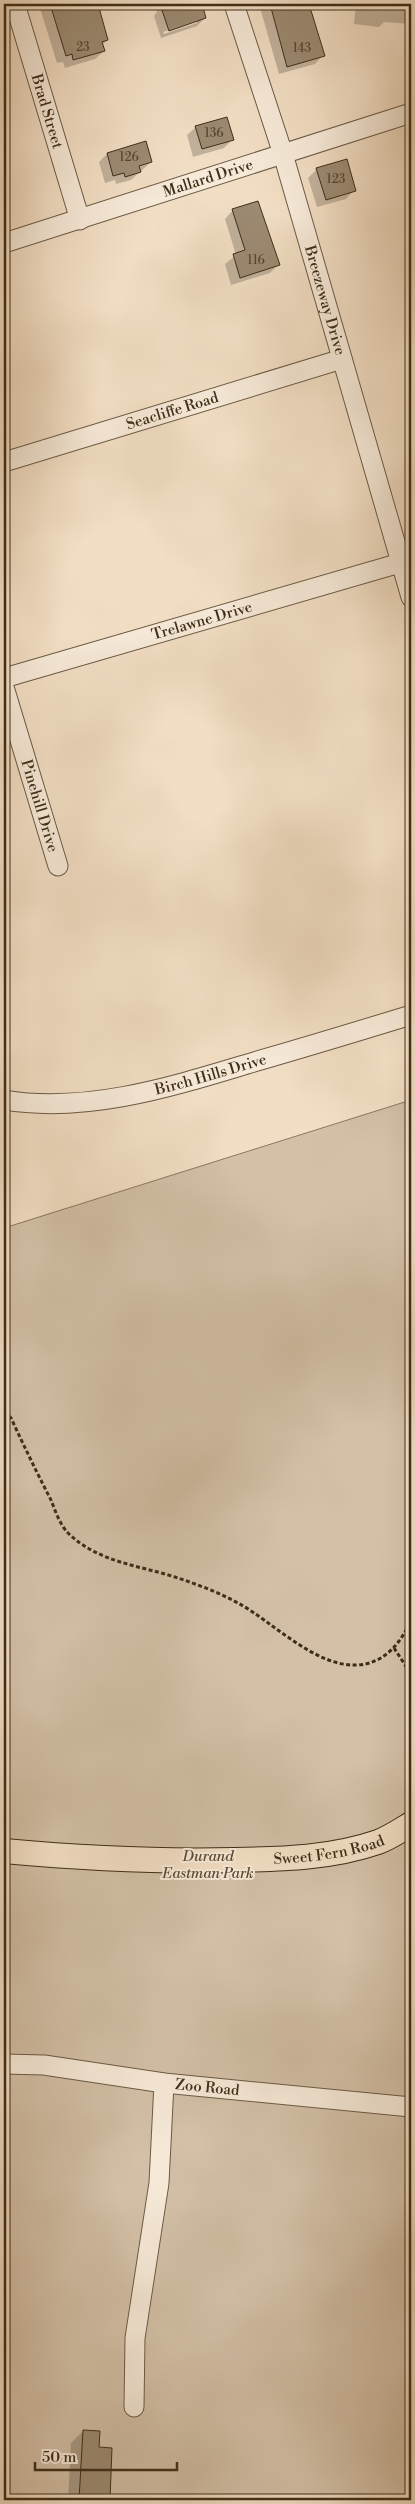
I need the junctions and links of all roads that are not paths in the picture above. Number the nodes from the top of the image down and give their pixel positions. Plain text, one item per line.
1 (15, 4) edge
2 (234, 4) edge
3 (411, 113) edge
4 (284, 154) junction
5 (80, 220) junction
6 (4, 243) edge
7 (342, 359) junction
8 (4, 462) edge
9 (400, 563) junction
10 (411, 597) edge
11 (4, 678) edge
12 (4, 687) edge
13 (58, 866) dead end
14 (411, 1015) edge
15 (4, 1100) edge
16 (411, 1824) edge
17 (4, 1851) edge
18 (4, 2064) edge
19 (164, 2083) junction
20 (411, 2107) edge
21 (134, 2407) dead end

1 - 5 street, Brad Street
2 - 4 street, Breezeway Drive
3 - 4 street, Mallard Drive
4 - 5 street, Mallard Drive
4 - 7 street, Breezeway Drive
5 - 6 street, Mallard Drive
7 - 8 street, Seacliffe Road
7 - 9 street, Breezeway Drive
9 - 10 street, Breezeway Drive
9 - 11 street, Trelawne Drive
12 - 13 street, Pinehill Drive
14 - 15 street, Birch Hills Drive
16 - 17 main road, Sweet Fern Road
18 - 19 street, Zoo Road
19 - 20 street, Zoo Road
19 - 21 street

